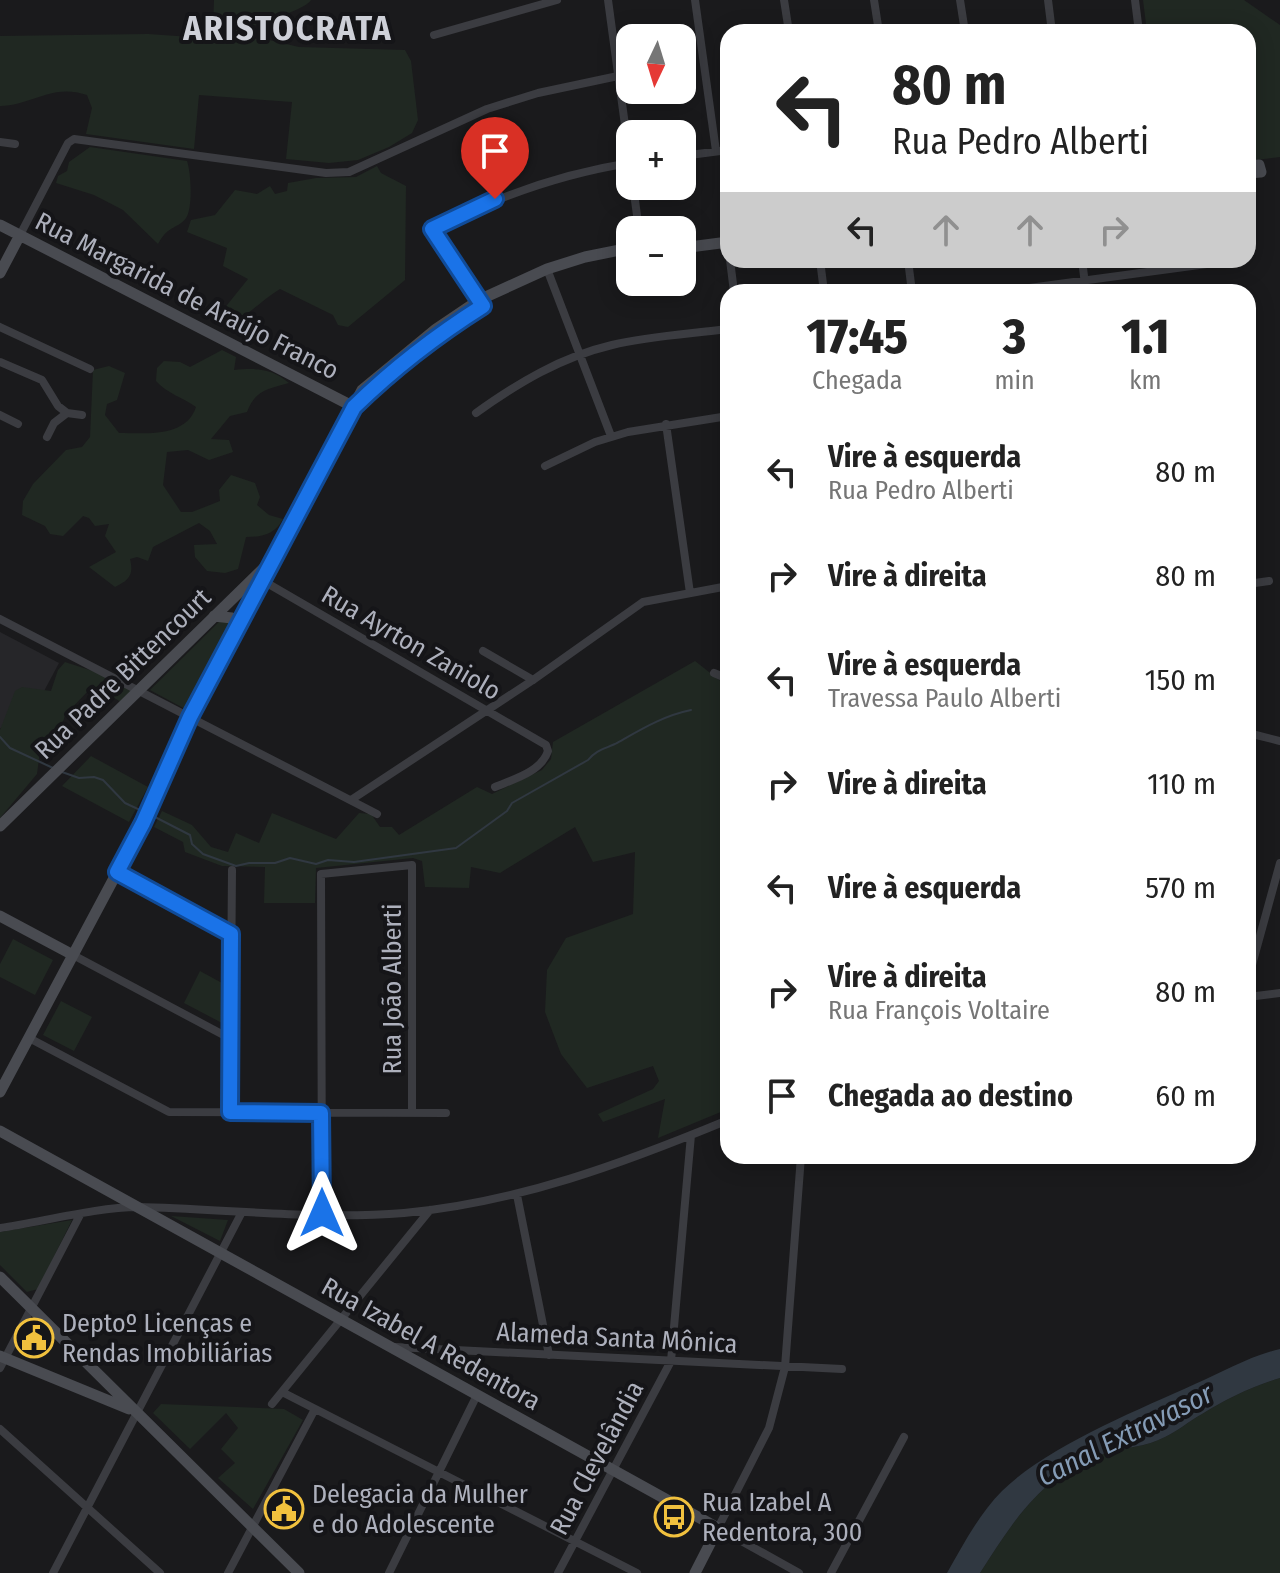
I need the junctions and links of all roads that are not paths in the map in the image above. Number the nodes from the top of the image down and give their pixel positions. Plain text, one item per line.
1 (557, 0) edge
2 (608, 0) edge
3 (695, 0) edge
4 (784, 0) edge
5 (874, 0) edge
6 (960, 0) edge
7 (1048, 0) edge
8 (1135, 0) edge
9 (788, 24) edge
10 (878, 24) edge
11 (964, 24) edge
12 (1051, 24) edge
13 (1138, 24) edge
14 (434, 35) dead end
15 (616, 61) edge
16 (616, 76) edge
17 (0, 142) edge
18 (15, 144) dead end
19 (716, 151) junction
20 (720, 151) edge
21 (696, 154) edge
22 (616, 165) edge
23 (0, 225) edge
24 (20, 235) junction
25 (720, 240) edge
26 (696, 241) edge
27 (720, 241) edge
28 (696, 246) edge
29 (616, 251) edge
30 (616, 259) edge
31 (1083, 268) edge
32 (1176, 268) edge
33 (548, 272) junction
34 (0, 273) edge
35 (1085, 280) junction
36 (1056, 284) edge
37 (1085, 284) edge
38 (481, 303) junction
39 (0, 327) edge
40 (720, 330) edge
41 (580, 355) junction
42 (0, 362) edge
43 (90, 369) dead end
44 (354, 407) junction
45 (67, 413) junction
46 (476, 413) dead end
47 (0, 415) edge
48 (82, 415) dead end
49 (720, 417) edge
50 (18, 424) dead end
51 (666, 424) junction
52 (611, 436) junction
53 (47, 437) dead end
54 (545, 466) dead end
55 (260, 578) junction
56 (1269, 581) dead end
57 (1256, 583) edge
58 (720, 587) edge
59 (690, 593) junction
60 (229, 602) junction
61 (245, 615) junction
62 (214, 616) junction
63 (0, 619) edge
64 (235, 635) junction
65 (483, 651) dead end
66 (714, 673) dead end
67 (720, 676) edge
68 (533, 680) junction
69 (139, 690) junction
70 (487, 711) junction
71 (190, 717) junction
72 (1256, 735) edge
73 (1280, 741) edge
74 (495, 787) dead end
75 (351, 800) junction
76 (377, 814) dead end
77 (0, 826) edge
78 (1280, 863) edge
79 (232, 870) dead end
80 (117, 872) junction
81 (1276, 891) edge
82 (0, 916) edge
83 (231, 934) junction
84 (1256, 953) edge
85 (73, 955) junction
86 (1280, 993) edge
87 (1256, 996) edge
88 (29, 1038) junction
89 (231, 1039) junction
90 (0, 1092) edge
91 (230, 1112) junction
92 (321, 1113) junction
93 (412, 1113) junction
94 (446, 1113) dead end
95 (720, 1123) edge
96 (0, 1131) edge
97 (691, 1135) junction
98 (800, 1164) edge
99 (517, 1195) junction
100 (137, 1207) junction
101 (430, 1210) junction
102 (242, 1212) junction
103 (322, 1213) junction
104 (80, 1215) junction
105 (0, 1228) edge
106 (220, 1253) junction
107 (0, 1277) edge
108 (31, 1308) junction
109 (340, 1320) junction
110 (390, 1347) junction
111 (549, 1355) junction
112 (2, 1361) edge
113 (671, 1361) junction
114 (785, 1367) junction
115 (842, 1369) dead end
116 (282, 1392) junction
117 (477, 1395) junction
118 (272, 1404) dead end
119 (315, 1409) junction
120 (137, 1412) junction
121 (0, 1429) edge
122 (904, 1437) dead end
123 (613, 1470) junction
124 (439, 1472) junction
125 (87, 1507) junction
126 (253, 1526) junction
127 (718, 1528) junction
128 (575, 1541) junction
129 (53, 1573) edge
130 (160, 1573) edge
131 (228, 1573) edge
132 (299, 1573) edge
133 (389, 1573) edge
134 (558, 1573) edge
135 (637, 1573) edge
136 (695, 1573) edge
137 (799, 1573) edge
138 (831, 1573) edge

1 - 14 street
2 - 15 street
3 - 19 street
4 - 9 street
5 - 10 street
6 - 11 street
7 - 12 street
8 - 13 street
16 - 24 street
17 - 18 street
19 - 20 street
19 - 21 street
22 - 38 street
23 - 24 main road, Rua Margarida de Araújo Franco
24 - 34 main road
24 - 44 main road, Rua Margarida de Araújo Franco
25 - 26 main road
27 - 28 main road
29 - 33 main road
30 - 33 main road
31 - 35 street
32 - 35 street
33 - 38 main road
33 - 41 street
35 - 36 street
35 - 37 street
38 - 44 main road
39 - 43 street
40 - 41 street
41 - 46 street
41 - 52 street
42 - 45 street
44 - 55 main road, Rua Padre Bittencourt
45 - 48 street
45 - 53 street
47 - 50 street
49 - 51 street
51 - 52 street
51 - 59 street
52 - 54 street
55 - 60 main road, Rua Padre Bittencourt
55 - 61 main road
55 - 70 street, Rua Ayrton Zaniolo
56 - 57 street
58 - 59 street
59 - 68 street
60 - 61 main road
60 - 62 main road, Rua Padre Bittencourt
61 - 64 main road
62 - 64 main road
62 - 69 main road, Rua Padre Bittencourt
63 - 69 street
64 - 71 main road
65 - 68 street
66 - 67 street
68 - 70 street
69 - 71 street
69 - 77 main road, Rua Padre Bittencourt
70 - 74 street, Rua Ayrton Zaniolo
70 - 75 street
71 - 75 street
71 - 80 main road
72 - 73 street
75 - 76 street
78 - 81 street
79 - 83 street
80 - 83 street
80 - 85 main road
81 - 84 street
82 - 85 main road
83 - 89 street
85 - 88 main road
85 - 89 street
86 - 87 street
88 - 90 main road
88 - 91 street
89 - 91 street
91 - 92 street
92 - 93 street
92 - 93 street, Rua João Alberti
92 - 103 street
93 - 94 street
95 - 97 street
96 - 100 main road, Rua Izabel A Redentora
97 - 99 street
97 - 113 street
98 - 114 street
99 - 101 street
99 - 111 street
100 - 102 street
100 - 104 street
100 - 106 main road, Rua Izabel A Redentora
101 - 103 street
101 - 109 street
102 - 103 street
102 - 106 street
104 - 105 street
104 - 108 street
106 - 109 main road, Rua Izabel A Redentora
106 - 120 street
107 - 108 main road
108 - 112 street
108 - 120 main road
109 - 110 main road, Rua Izabel A Redentora
109 - 116 street
110 - 111 street, Alameda Santa Mônica
110 - 117 main road, Rua Izabel A Redentora
111 - 113 street, Alameda Santa Mônica
112 - 120 main road
113 - 114 street, Alameda Santa Mônica
113 - 123 street, Rua Clevelândia
114 - 115 street, Alameda Santa Mônica
114 - 127 street
116 - 118 street
116 - 119 street
117 - 123 main road, Rua Izabel A Redentora
117 - 124 street
119 - 124 street
119 - 126 street
120 - 125 street
120 - 126 main road
121 - 125 street
122 - 138 street
123 - 127 main road, Rua Izabel A Redentora
123 - 128 street, Rua Clevelândia
124 - 128 street
124 - 133 street
125 - 129 street
125 - 130 street
126 - 131 street
126 - 132 main road
127 - 136 main road
127 - 137 street, Rua Izabel A Redentora
128 - 134 street, Rua Clevelândia
128 - 135 street

